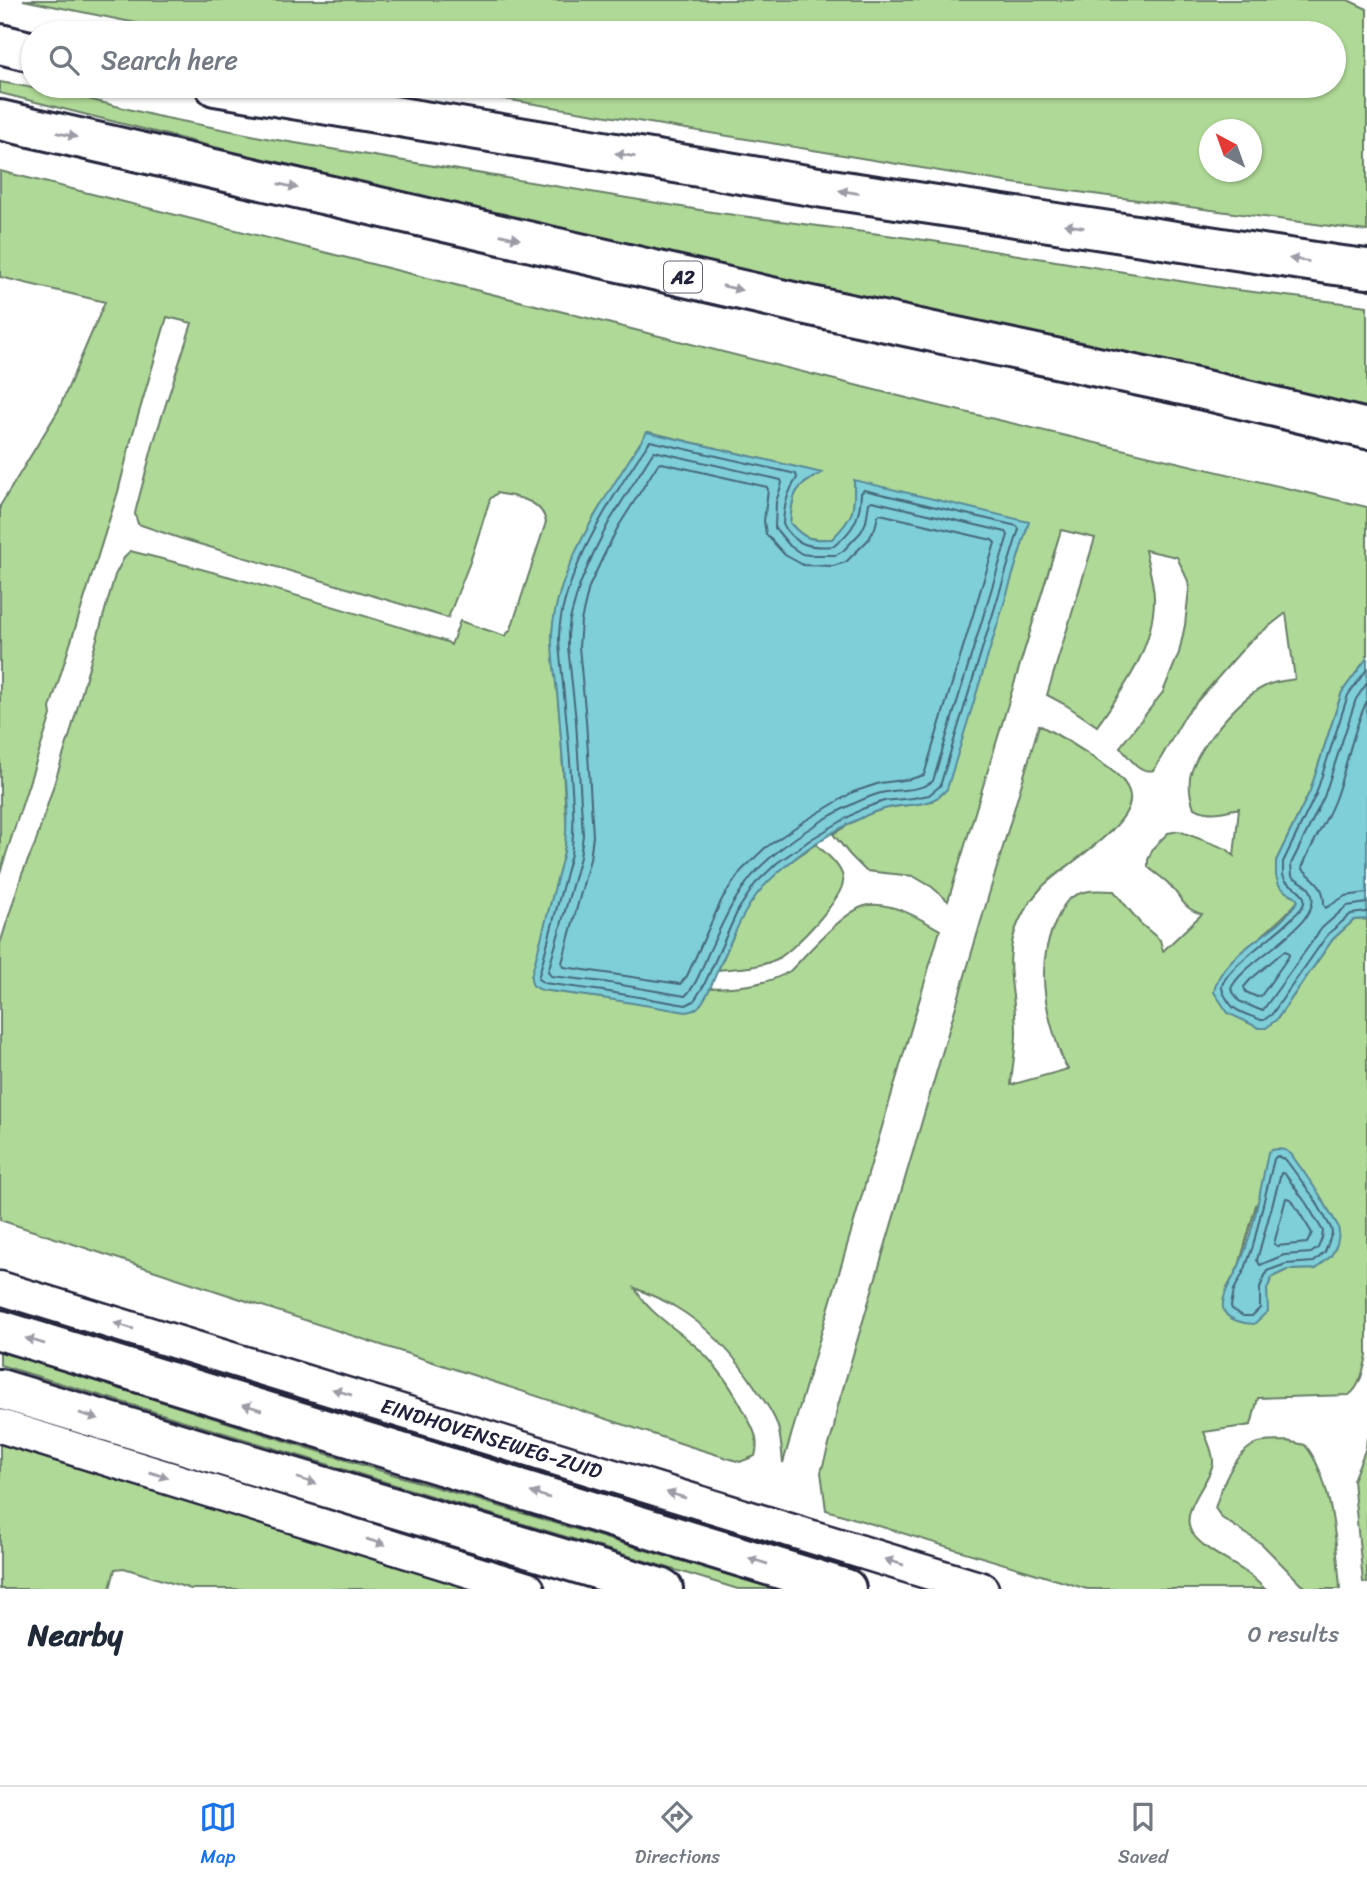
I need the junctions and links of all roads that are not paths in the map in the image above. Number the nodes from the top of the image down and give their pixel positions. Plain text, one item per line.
1 (0, 44) edge
2 (21, 49) edge
3 (287, 98) edge
4 (0, 120) edge
5 (1367, 269) edge
6 (1367, 429) edge
7 (0, 1288) edge
8 (0, 1330) edge
9 (0, 1389) edge
10 (0, 1426) edge
11 (528, 1589) edge
12 (663, 1589) edge
13 (846, 1589) edge
14 (982, 1589) edge

1 - 2 main road
5 -> 3 main road
4 -> 6 main road, A2
14 -> 7 street, EINDHOVENSEWEG-ZUID
13 -> 8 main road, EINDHOVENSEWEG-ZUID
9 -> 12 main road
10 -> 11 street

